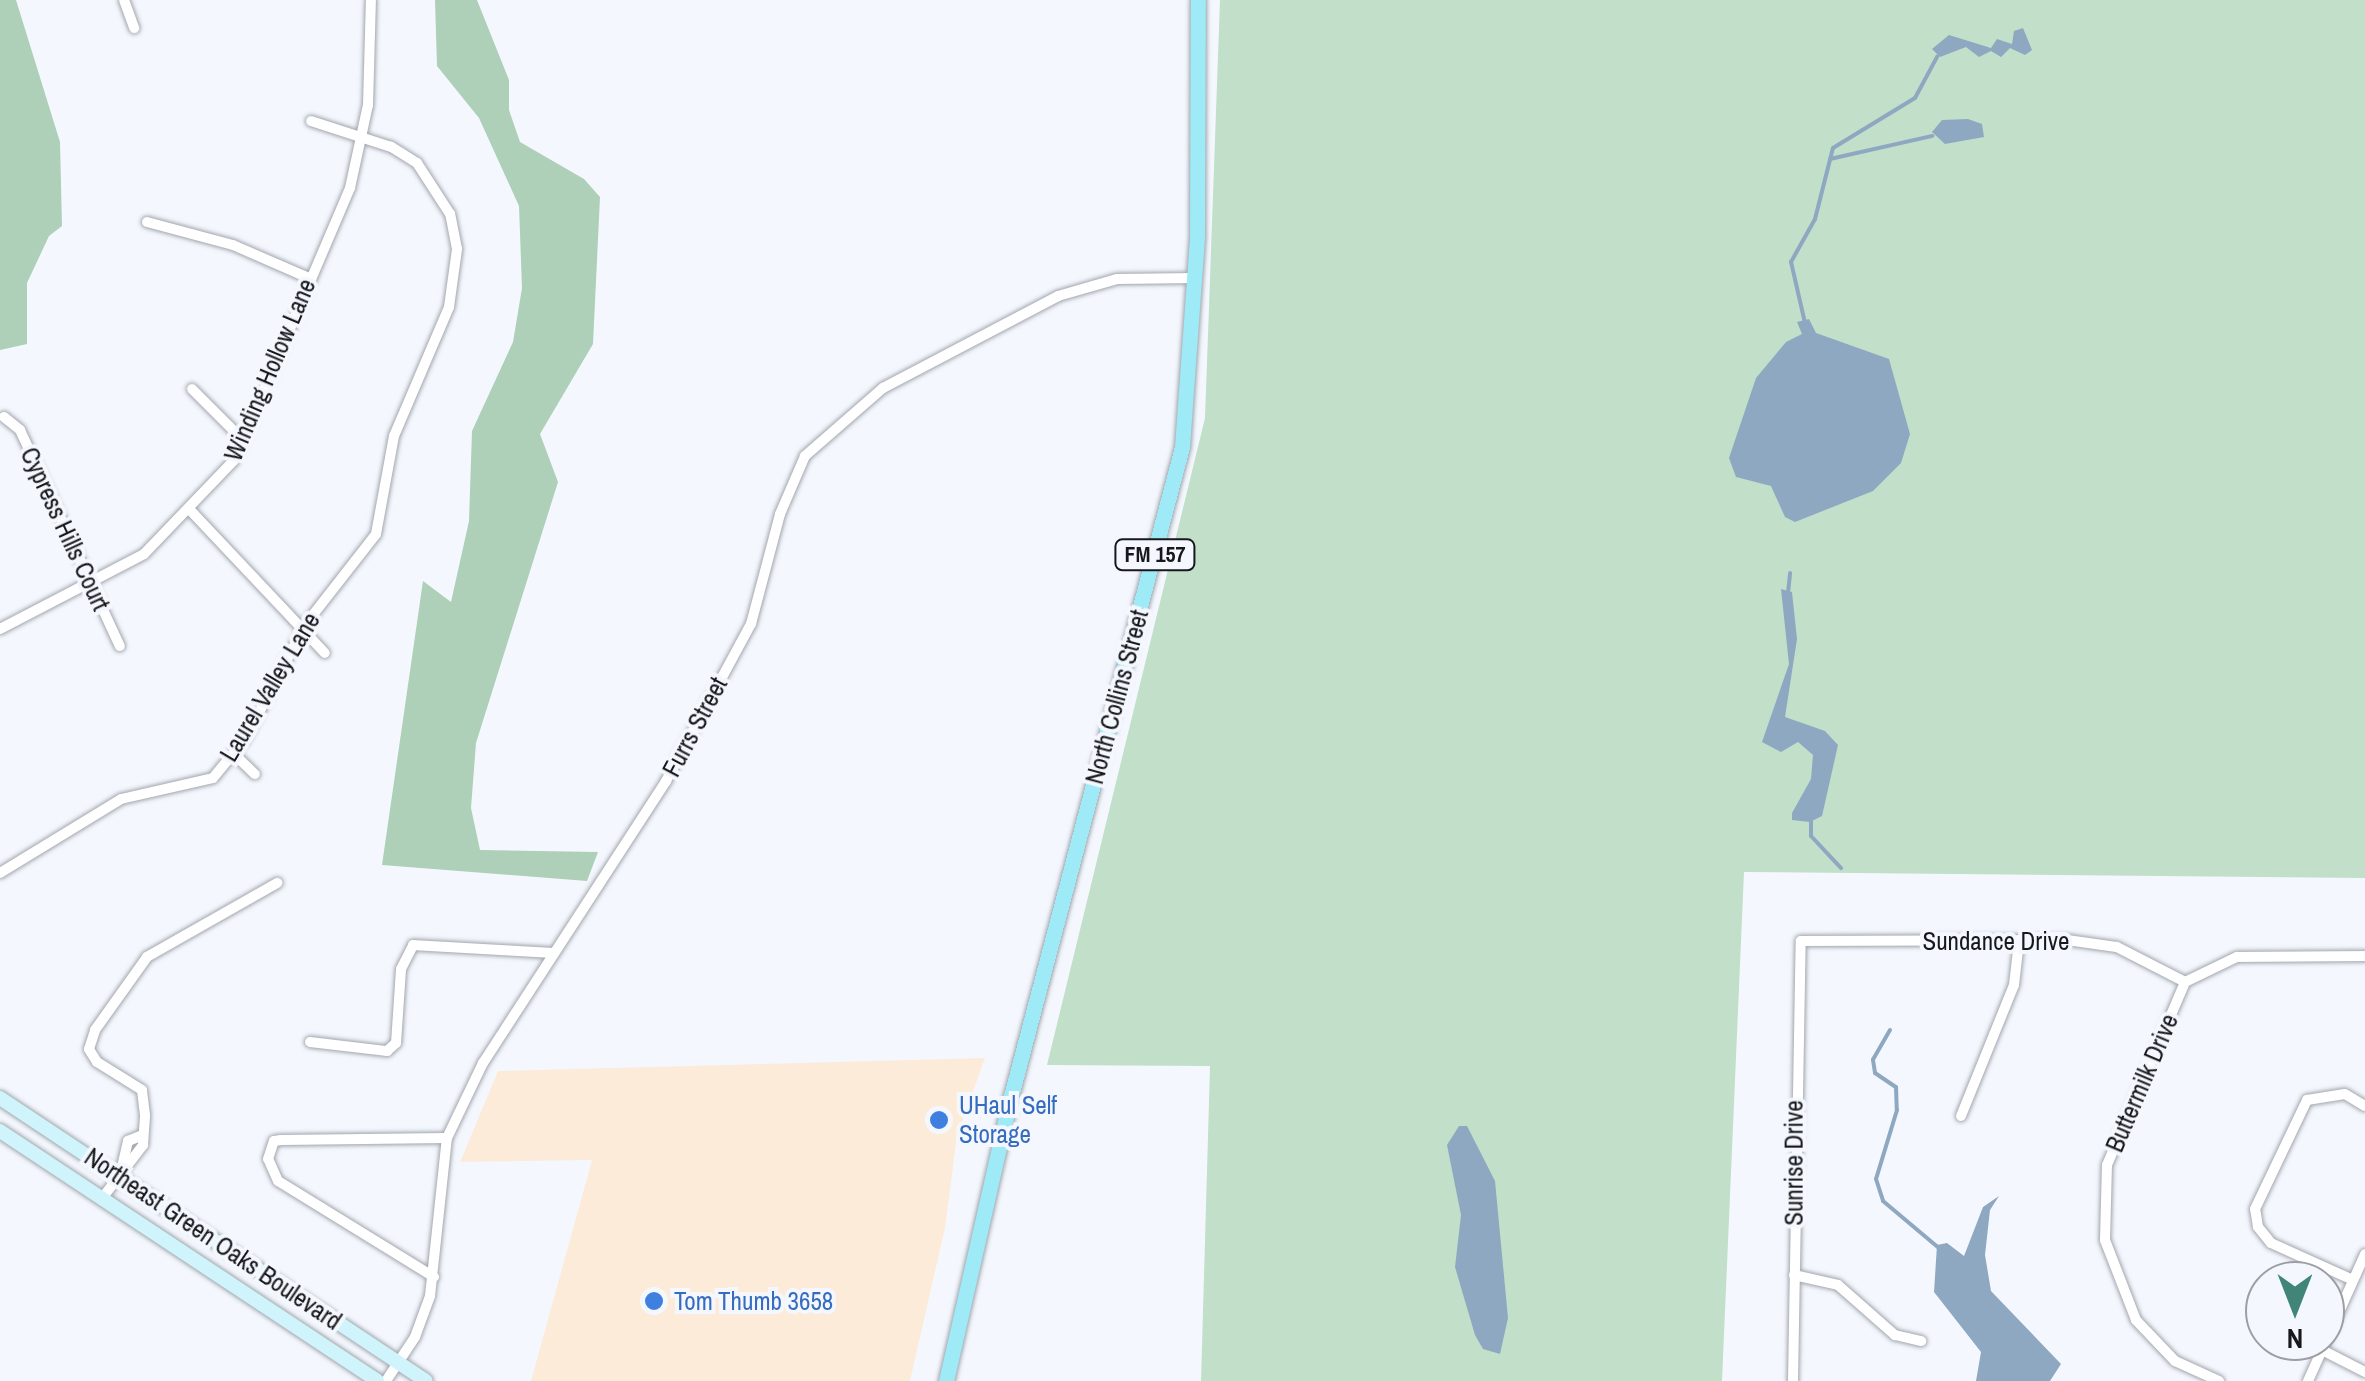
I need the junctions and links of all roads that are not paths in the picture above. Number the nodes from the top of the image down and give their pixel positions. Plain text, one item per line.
1 (124, 0) edge
2 (371, 0) edge
3 (1198, 0) edge
4 (134, 28) dead end
5 (312, 121) dead end
6 (362, 138) junction
7 (147, 222) dead end
8 (309, 278) junction
9 (1195, 278) junction
10 (192, 389) dead end
11 (4, 417) dead end
12 (243, 440) junction
13 (191, 512) junction
14 (91, 584) junction
15 (305, 625) junction
16 (0, 630) edge
17 (120, 646) dead end
18 (325, 653) dead end
19 (234, 754) junction
20 (255, 774) dead end
21 (0, 873) edge
22 (277, 882) dead end
23 (2020, 941) junction
24 (1800, 944) joint
25 (552, 953) junction
26 (2365, 956) edge
27 (2185, 982) junction
28 (310, 1042) dead end
29 (0, 1098) edge
30 (2365, 1106) edge
31 (1961, 1116) dead end
32 (0, 1131) edge
33 (447, 1138) junction
34 (119, 1171) junction
35 (103, 1198) junction
36 (2365, 1254) edge
37 (1794, 1274) junction
38 (434, 1277) junction
39 (2353, 1280) junction
40 (2345, 1298) edge
41 (1920, 1340) dead end
42 (398, 1362) junction
43 (377, 1381) edge
44 (386, 1381) edge
45 (426, 1381) edge
46 (946, 1381) edge
47 (1793, 1381) edge
48 (2219, 1381) edge

1 - 4 street
2 - 6 street, Winding Hollow Lane
3 - 9 main road, North Collins Street / FM 157
5 - 6 street, Laurel Valley Lane
6 - 8 street, Winding Hollow Lane
6 - 15 street, Laurel Valley Lane
7 - 8 street
8 - 12 street, Winding Hollow Lane
9 - 25 street, Furrs Street
9 - 46 main road, North Collins Street / FM 157
10 - 12 street
11 - 14 street, Cypress Hills Court
12 - 13 street, Winding Hollow Lane
13 - 14 street, Winding Hollow Lane
13 - 15 street
14 - 16 street, Winding Hollow Lane
14 - 17 street, Cypress Hills Court
15 - 18 street
15 - 19 street, Laurel Valley Lane
19 - 20 street
19 - 21 street, Laurel Valley Lane
22 - 34 street
23 - 24 street, Sundance Drive
23 - 27 street, Sundance Drive
23 - 31 street
24 - 37 street, Sunrise Drive
25 - 28 street
25 - 33 street, Furrs Street
26 - 27 street, Buttermilk Drive
27 - 48 street, Buttermilk Drive
29 - 34 main road, Northeast Green Oaks Boulevard
30 - 39 street
32 - 35 main road, Northeast Green Oaks Boulevard
33 - 38 street, Furrs Street
33 - 38 street
34 - 35 street
34 - 42 main road, Northeast Green Oaks Boulevard
35 - 43 main road, Northeast Green Oaks Boulevard
36 - 39 street
37 - 41 street
37 - 47 street, Sunrise Drive
38 - 42 street, Furrs Street
39 - 40 street
42 - 44 street, Furrs Street
42 - 45 main road, Northeast Green Oaks Boulevard

